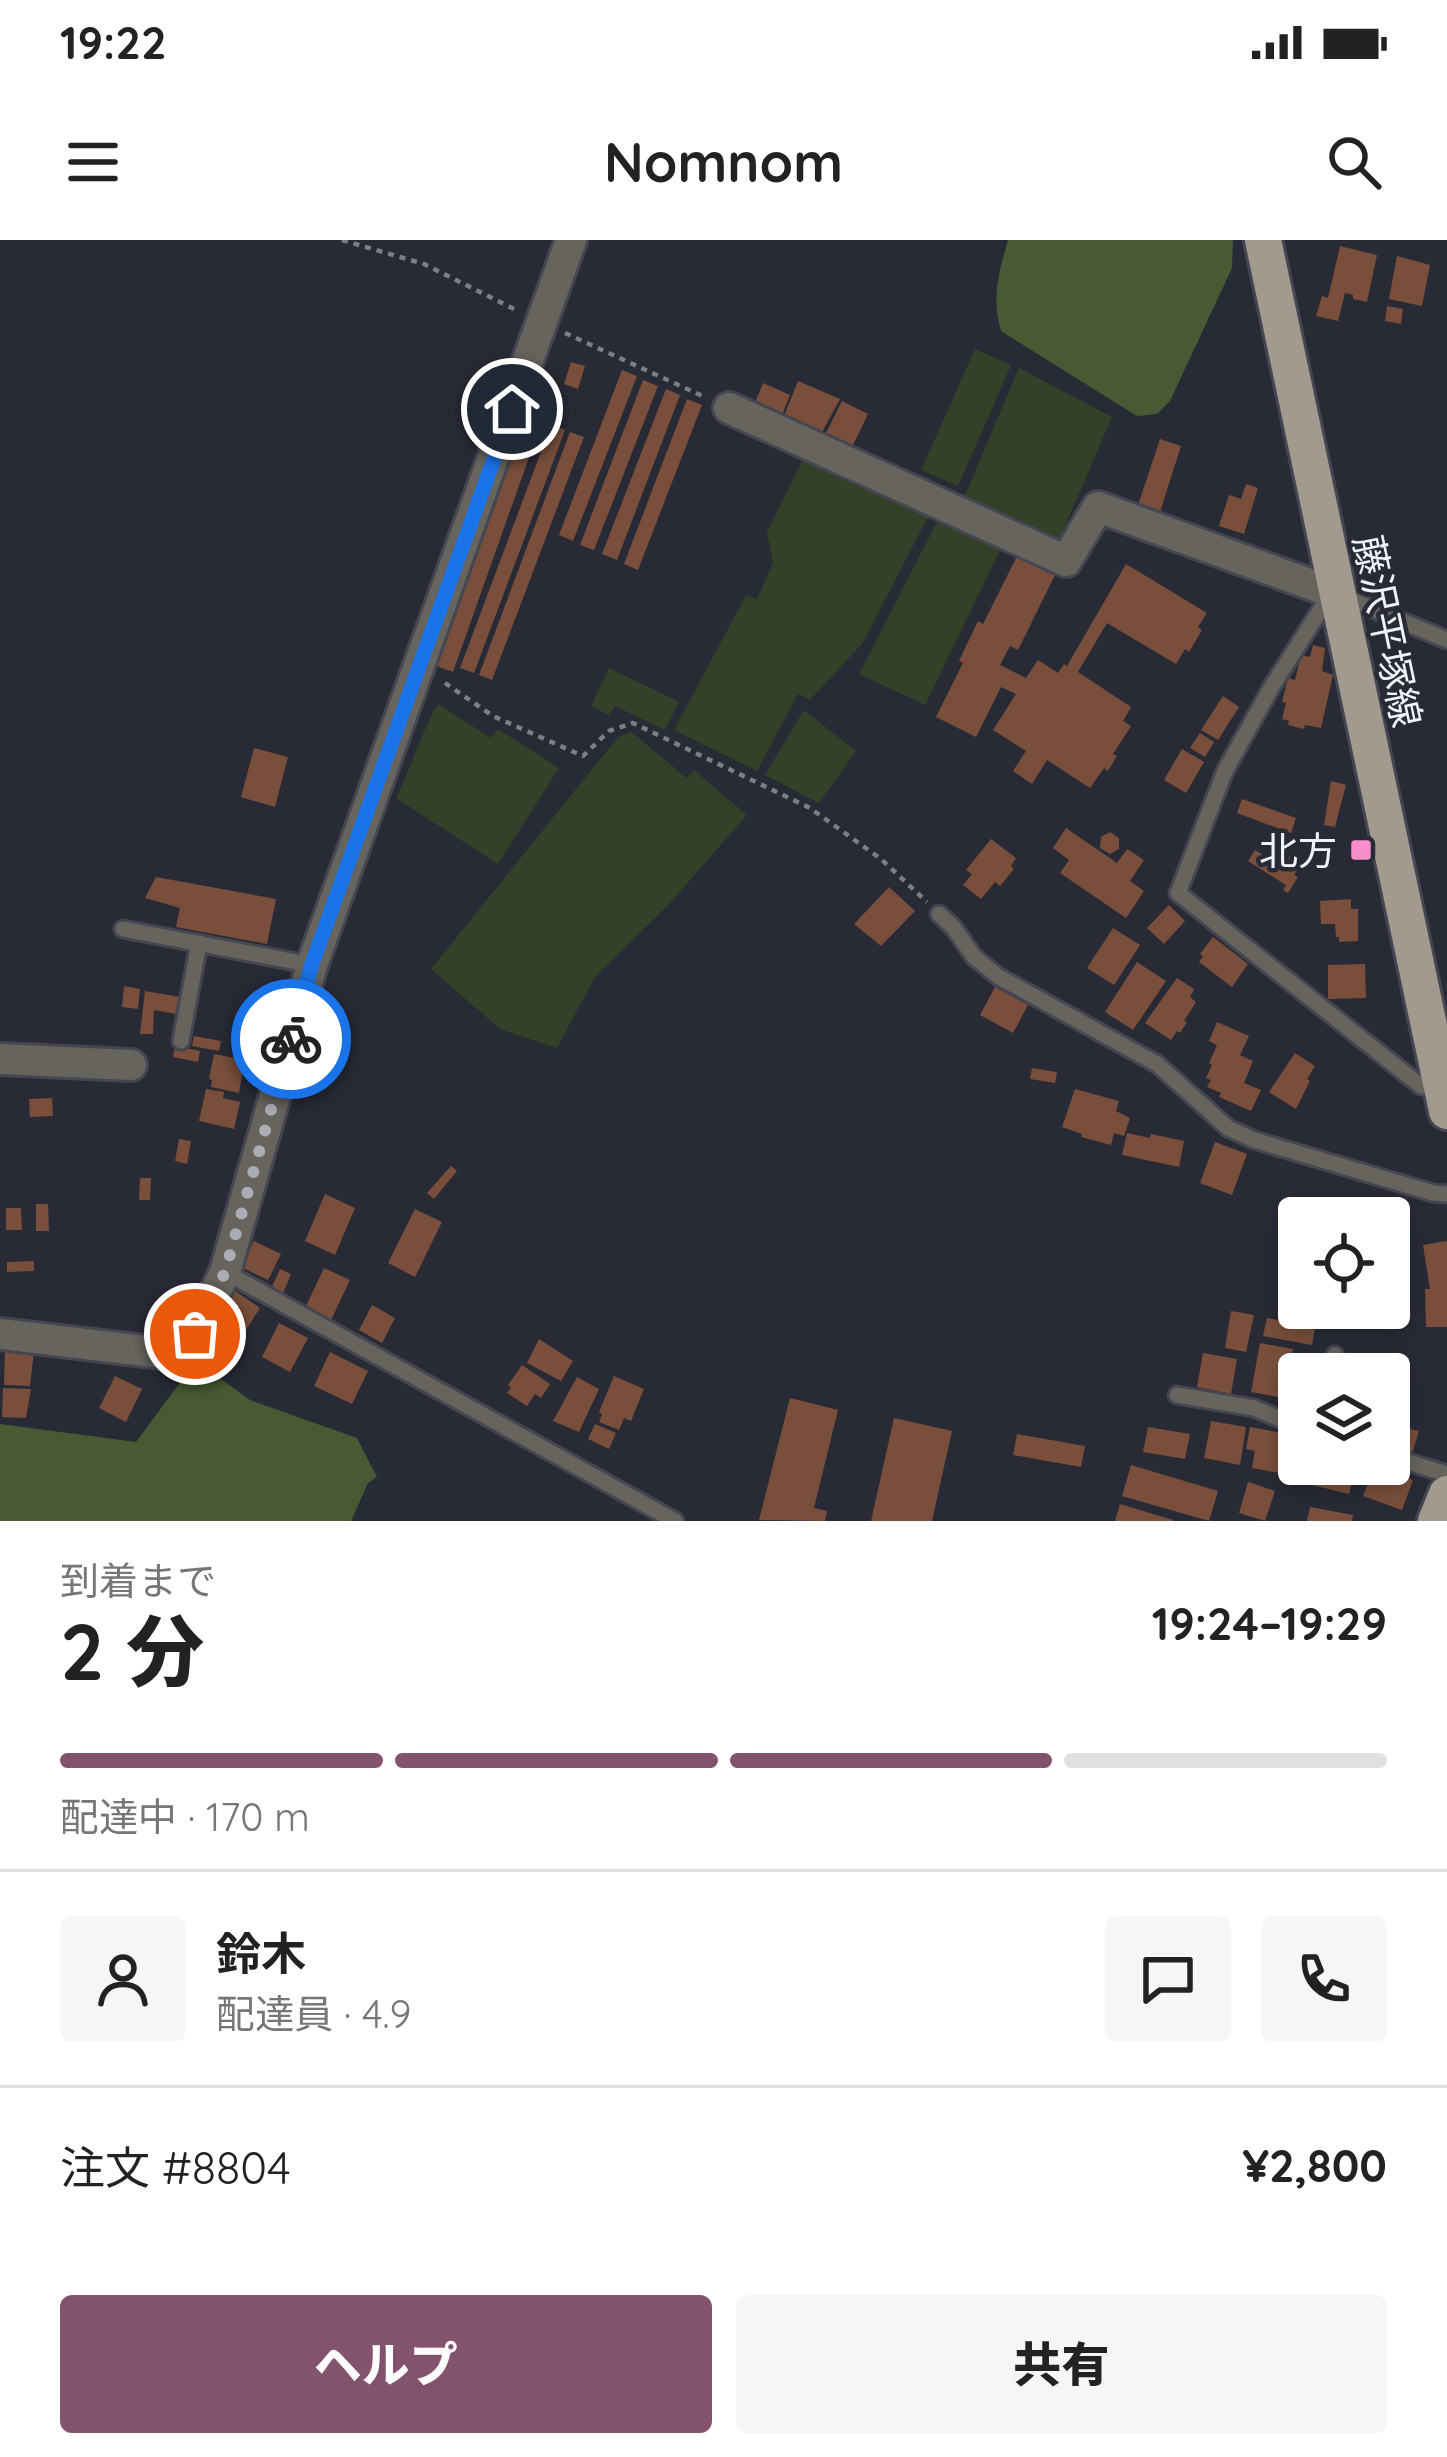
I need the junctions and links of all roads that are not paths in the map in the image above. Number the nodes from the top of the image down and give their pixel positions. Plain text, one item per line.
1 (571, 240) edge
2 (1263, 240) edge
3 (729, 408) road end
4 (1337, 594) junction
5 (1447, 640) edge
6 (939, 914) road end
7 (123, 929) dead end
8 (199, 943) junction
9 (312, 964) junction
10 (182, 1041) dead end
11 (0, 1059) edge
12 (131, 1065) dead end
13 (1444, 1098) edge
14 (1447, 1194) edge
15 (225, 1272) junction
16 (0, 1334) edge
17 (1177, 1395) dead end
18 (1278, 1418) edge
19 (1410, 1463) edge
20 (1447, 1474) edge
21 (1447, 1494) edge
22 (675, 1521) edge
23 (1436, 1521) edge

1 - 9 street
2 - 4 main road, 藤沢平塚線
3 - 4 street
4 - 5 lane
4 - 13 main road, 藤沢平塚線
4 - 13 lane
6 - 14 lane
7 - 8 lane
8 - 9 lane
8 - 10 lane
9 - 15 street
11 - 12 street
15 - 16 street
15 - 22 lane
17 - 18 lane
19 - 20 lane
21 - 23 main road

